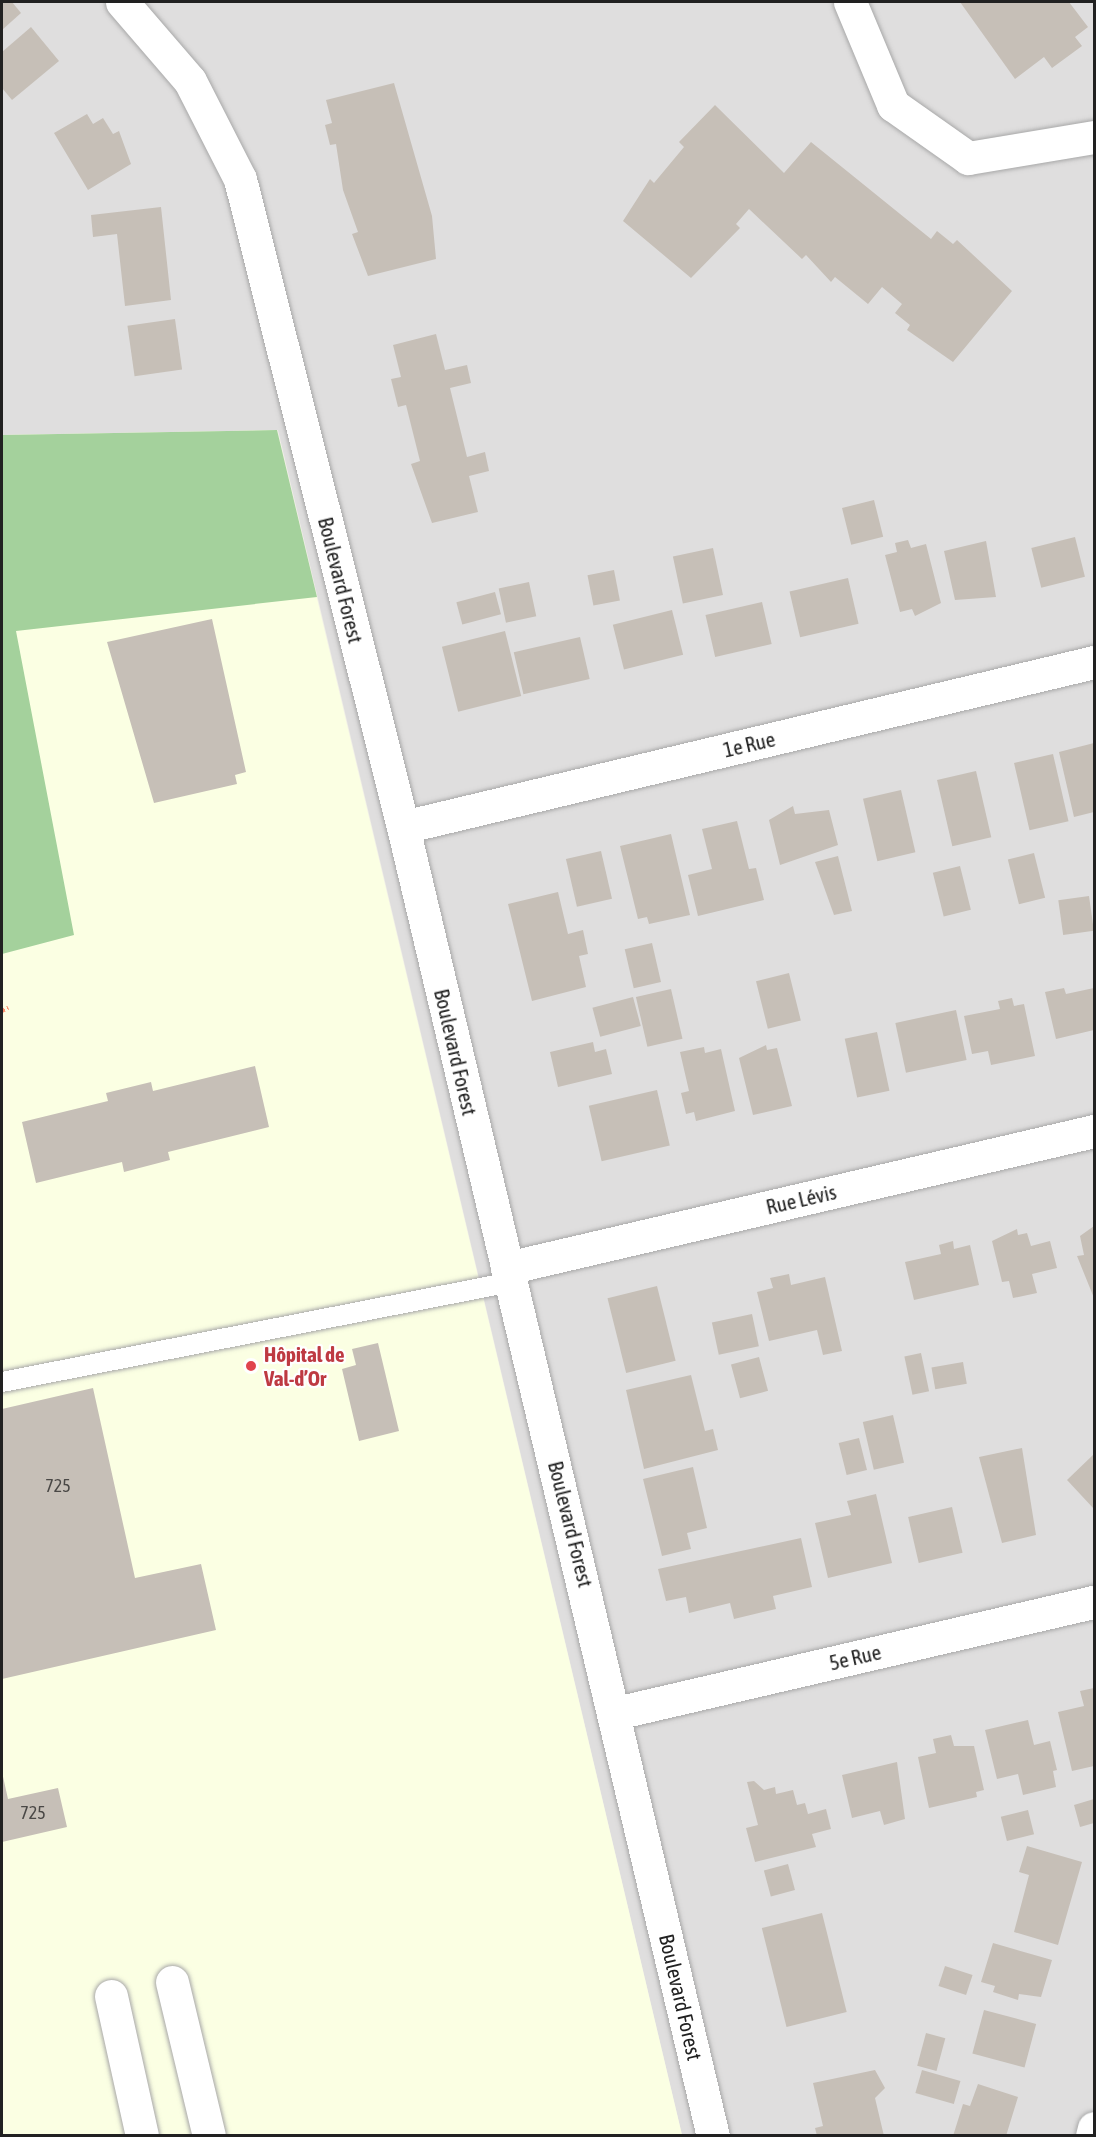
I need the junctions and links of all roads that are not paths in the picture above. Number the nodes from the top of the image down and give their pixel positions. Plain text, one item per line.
1 (122, 2) edge
2 (850, 2) edge
3 (1095, 137) edge
4 (1095, 662) edge
5 (403, 827) junction
6 (1095, 1131) edge
7 (509, 1275) junction
8 (2, 1382) edge
9 (1095, 1602) edge
10 (616, 1713) junction
11 (172, 1982) dead end
12 (111, 1996) dead end
13 (1095, 2128) edge
14 (142, 2136) edge
15 (208, 2136) edge
16 (713, 2136) edge
17 (1092, 2136) edge

1 - 5 street, Boulevard Forest
2 - 3 street
4 - 5 street, 1e Rue
5 - 7 street, Boulevard Forest
6 - 7 street, Rue Lévis
7 - 8 lane
7 - 10 street, Boulevard Forest
9 - 10 street, 5e Rue
10 - 16 street, Boulevard Forest
11 - 15 street
12 - 14 street
13 - 17 street

